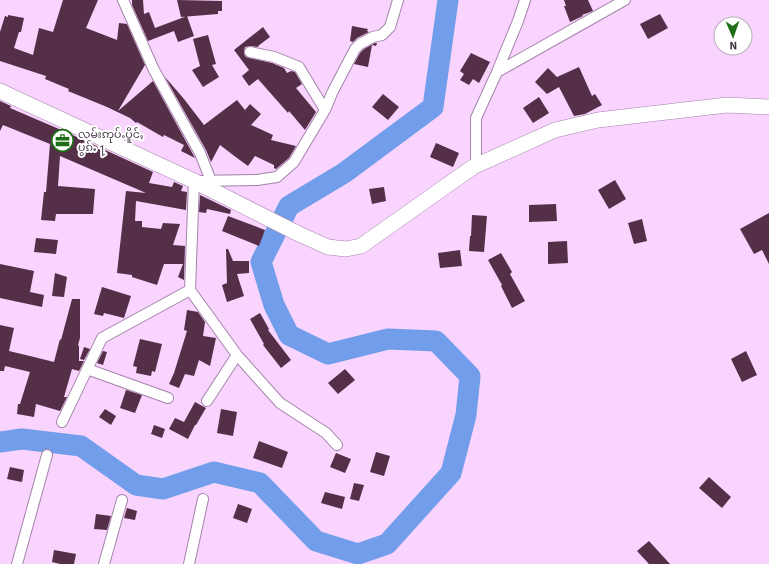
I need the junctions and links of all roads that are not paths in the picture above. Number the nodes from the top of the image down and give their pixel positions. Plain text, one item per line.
1 (123, 0) edge
2 (398, 0) edge
3 (525, 0) edge
4 (626, 0) edge
5 (617, 3) edge
6 (250, 52) dead end
7 (498, 72) junction
8 (0, 91) edge
9 (769, 107) edge
10 (325, 110) junction
11 (473, 167) junction
12 (194, 181) junction
13 (211, 181) junction
14 (190, 290) junction
15 (237, 355) junction
16 (87, 369) junction
17 (168, 398) dead end
18 (207, 401) dead end
19 (62, 422) dead end
20 (337, 446) dead end
21 (47, 455) dead end
22 (204, 499) dead end
23 (122, 500) dead end
24 (17, 564) edge
25 (104, 564) edge
26 (188, 564) edge

1 - 13 street
2 - 10 street
3 - 7 street
4 - 5 street
5 - 7 street
6 - 10 street
7 - 11 street
8 - 12 main road
9 - 11 main road
10 - 13 street
11 - 12 main road
12 - 13 street
12 - 14 street
14 - 15 street
14 - 16 street
15 - 18 street
15 - 20 street
16 - 17 street
16 - 19 street
21 - 24 street
22 - 26 street
23 - 25 street

